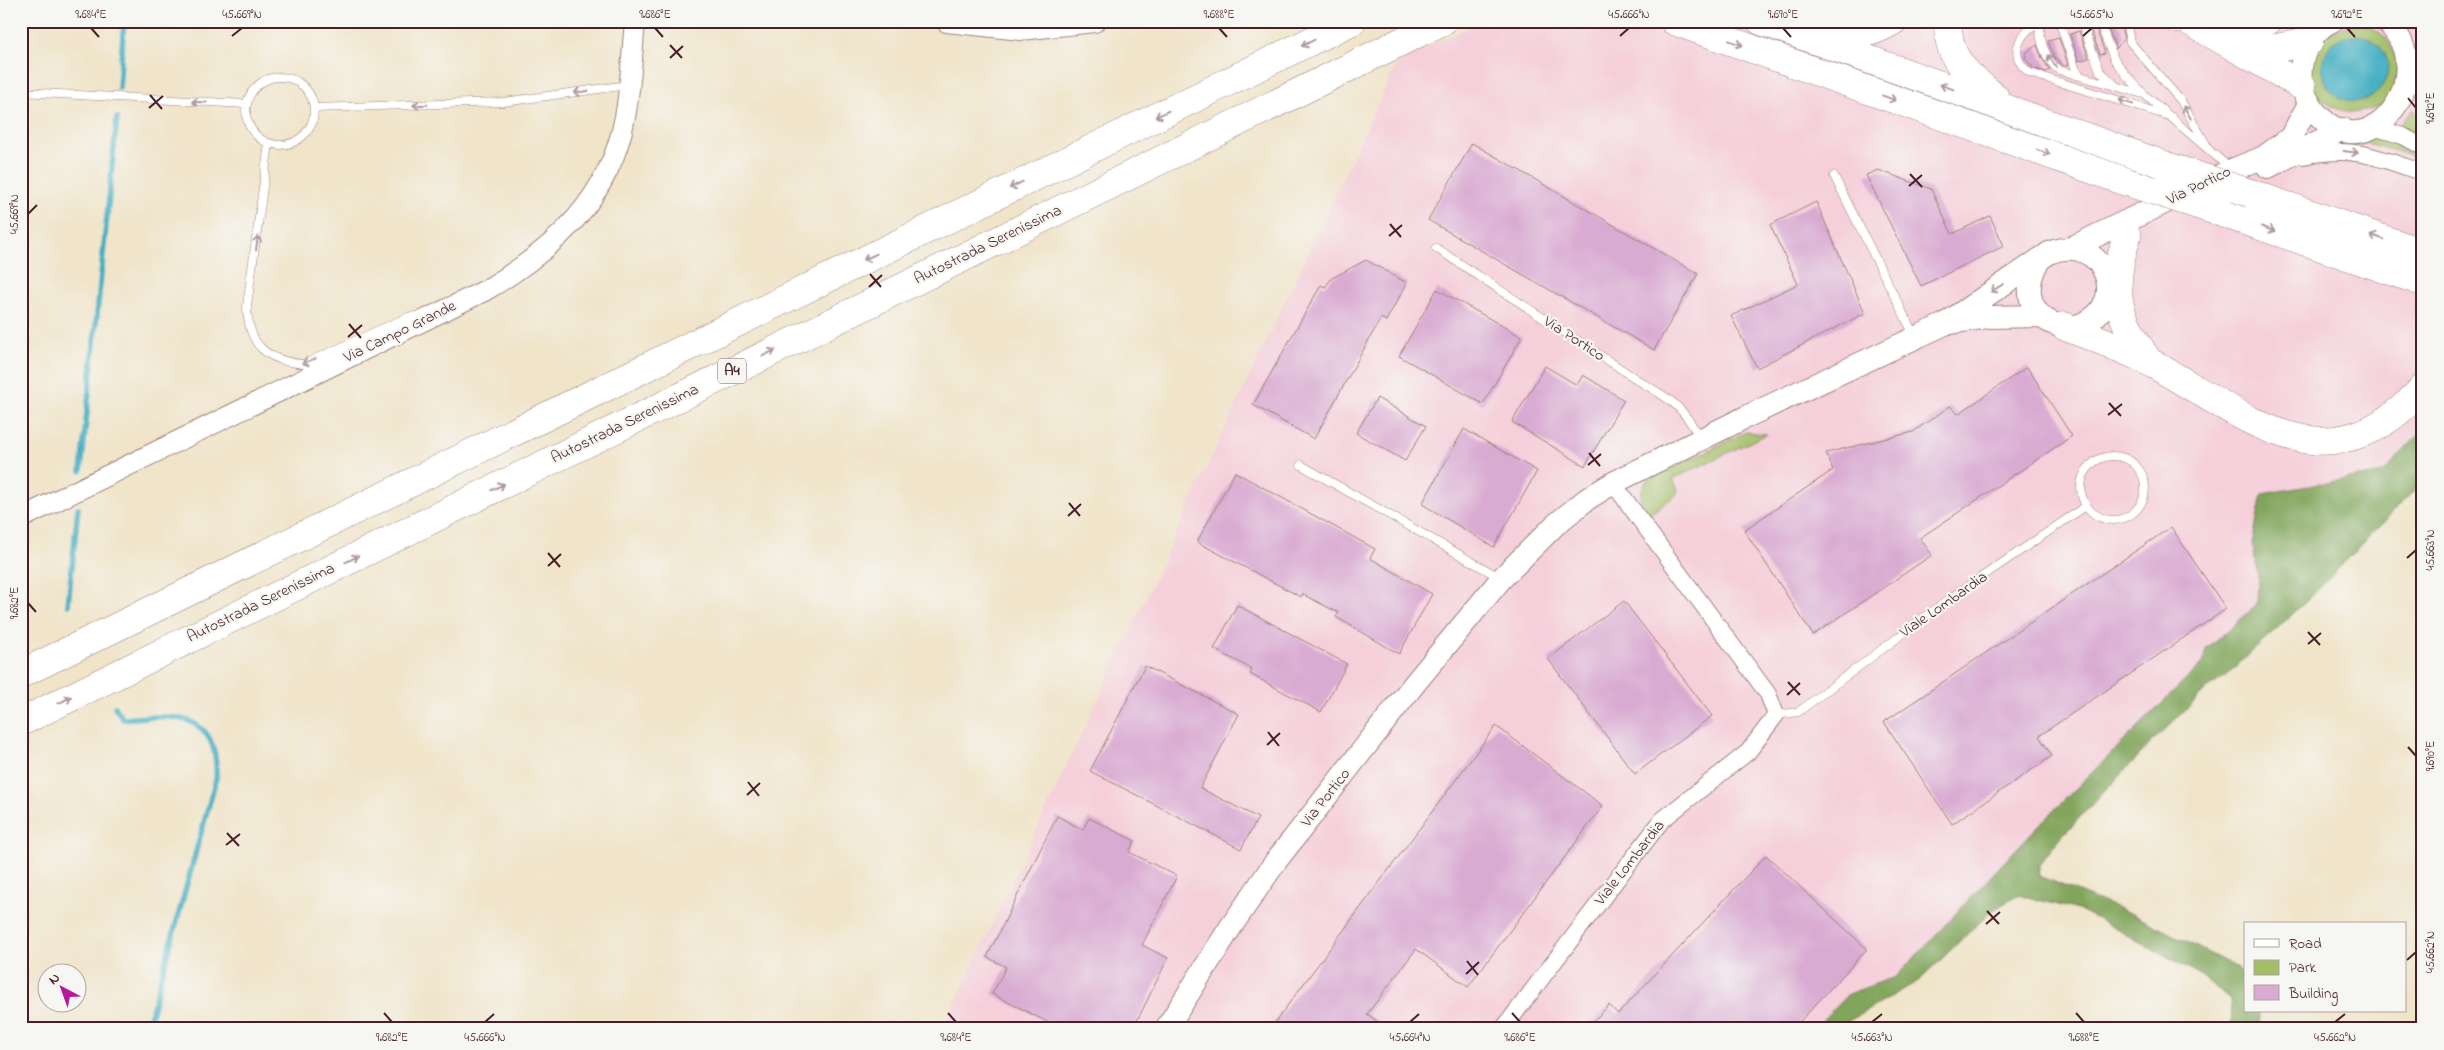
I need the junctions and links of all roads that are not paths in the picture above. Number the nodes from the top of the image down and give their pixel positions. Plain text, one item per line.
1 (635, 21) edge
2 (947, 21) edge
3 (1094, 21) edge
4 (1352, 21) edge
5 (1443, 21) edge
6 (1674, 21) edge
7 (1761, 21) edge
8 (1894, 21) edge
9 (1948, 21) edge
10 (2059, 21) edge
11 (2081, 21) edge
12 (2100, 21) edge
13 (2126, 21) edge
14 (2155, 21) edge
15 (2268, 21) edge
16 (2386, 21) edge
17 (2041, 22) edge
18 (2194, 25) edge
19 (2325, 27) edge
20 (1808, 38) junction
21 (2238, 48) junction
22 (2080, 76) junction
23 (630, 85) junction
24 (2417, 85) junction
25 (2119, 88) junction
26 (21, 92) edge
27 (2145, 95) junction
28 (2306, 95) junction
29 (247, 104) junction
30 (314, 108) junction
31 (2010, 110) junction
32 (2423, 114) edge
33 (2172, 117) junction
34 (2378, 128) junction
35 (2343, 129) junction
36 (269, 143) junction
37 (2423, 147) edge
38 (2212, 154) junction
39 (2286, 159) junction
40 (2232, 170) junction
41 (2423, 173) edge
42 (1834, 176) dead end
43 (2127, 236) junction
44 (1436, 248) dead end
45 (2071, 248) junction
46 (2423, 253) edge
47 (2038, 262) junction
48 (2104, 269) junction
49 (2385, 270) junction
50 (2423, 282) edge
51 (2106, 300) junction
52 (2423, 302) edge
53 (436, 314) junction
54 (2052, 321) junction
55 (1945, 324) junction
56 (1916, 337) junction
57 (2149, 362) junction
58 (2421, 389) edge
59 (1701, 440) junction
60 (1301, 464) dead end
61 (1613, 483) junction
62 (2086, 506) junction
63 (21, 518) edge
64 (1501, 578) junction
65 (21, 674) edge
66 (1776, 715) junction
67 (21, 722) edge
68 (1166, 1029) edge
69 (1503, 1029) edge

1 - 23 street, Via Campo Grande
2 - 3 main road
4 -> 65 highway, A4
67 -> 5 highway, Autostrada Serenissima / A4
6 -> 49 highway, bridge
7 - 20 highway
8 - 20 highway
9 - 31 highway
10 - 22 lane
11 - 25 lane
12 - 27 lane
38 -> 13 lane
14 - 18 lane
15 - 18 highway
16 - 24 main road
22 -> 17 lane
33 -> 17 lane
18 - 21 highway
19 - 21 highway
19 - 28 main road, Via Portico
31 -> 20 highway
21 - 28 highway
22 - 25 lane
23 -> 30 lane
23 - 53 street, Via Campo Grande
24 - 32 lane
24 - 34 main road, Via Portico
25 - 27 lane
29 -> 26 lane
27 - 33 lane
28 - 35 main road, Via Portico
28 - 40 main road, Via Portico
29 - 30 lane
29 - 36 lane
30 - 36 lane
46 -> 31 highway, bridge
33 - 38 lane
34 - 35 main road, Via Portico
34 - 37 street, Via Portico
35 - 39 main road, Via Portico
53 -> 36 lane
38 - 40 lane
39 -> 41 street, Via Portico
39 - 43 main road, Via Portico
40 - 45 main road, Via Portico
42 - 56 lane
43 - 48 main road, Via Portico
43 - 57 highway
44 - 59 lane, Via Portico
45 - 47 main road, Via Portico
45 - 48 main road
47 - 54 main road
47 -> 55 main road, Via Portico
48 - 51 main road
49 - 50 highway
49 - 52 highway
51 - 54 main road, Via Portico
51 - 57 highway
53 - 63 street, Via Campo Grande
54 - 55 main road, Via Portico
54 - 57 highway
55 - 56 main road, Via Portico
56 - 59 main road, Via Portico
57 - 58 highway
59 - 61 main road, Via Portico
60 - 64 lane
61 - 64 main road, Via Portico
61 - 66 street
62 - 62 lane
62 - 66 lane, Viale Lombardia
64 - 68 main road, Via Portico
66 - 69 street, Viale Lombardia

